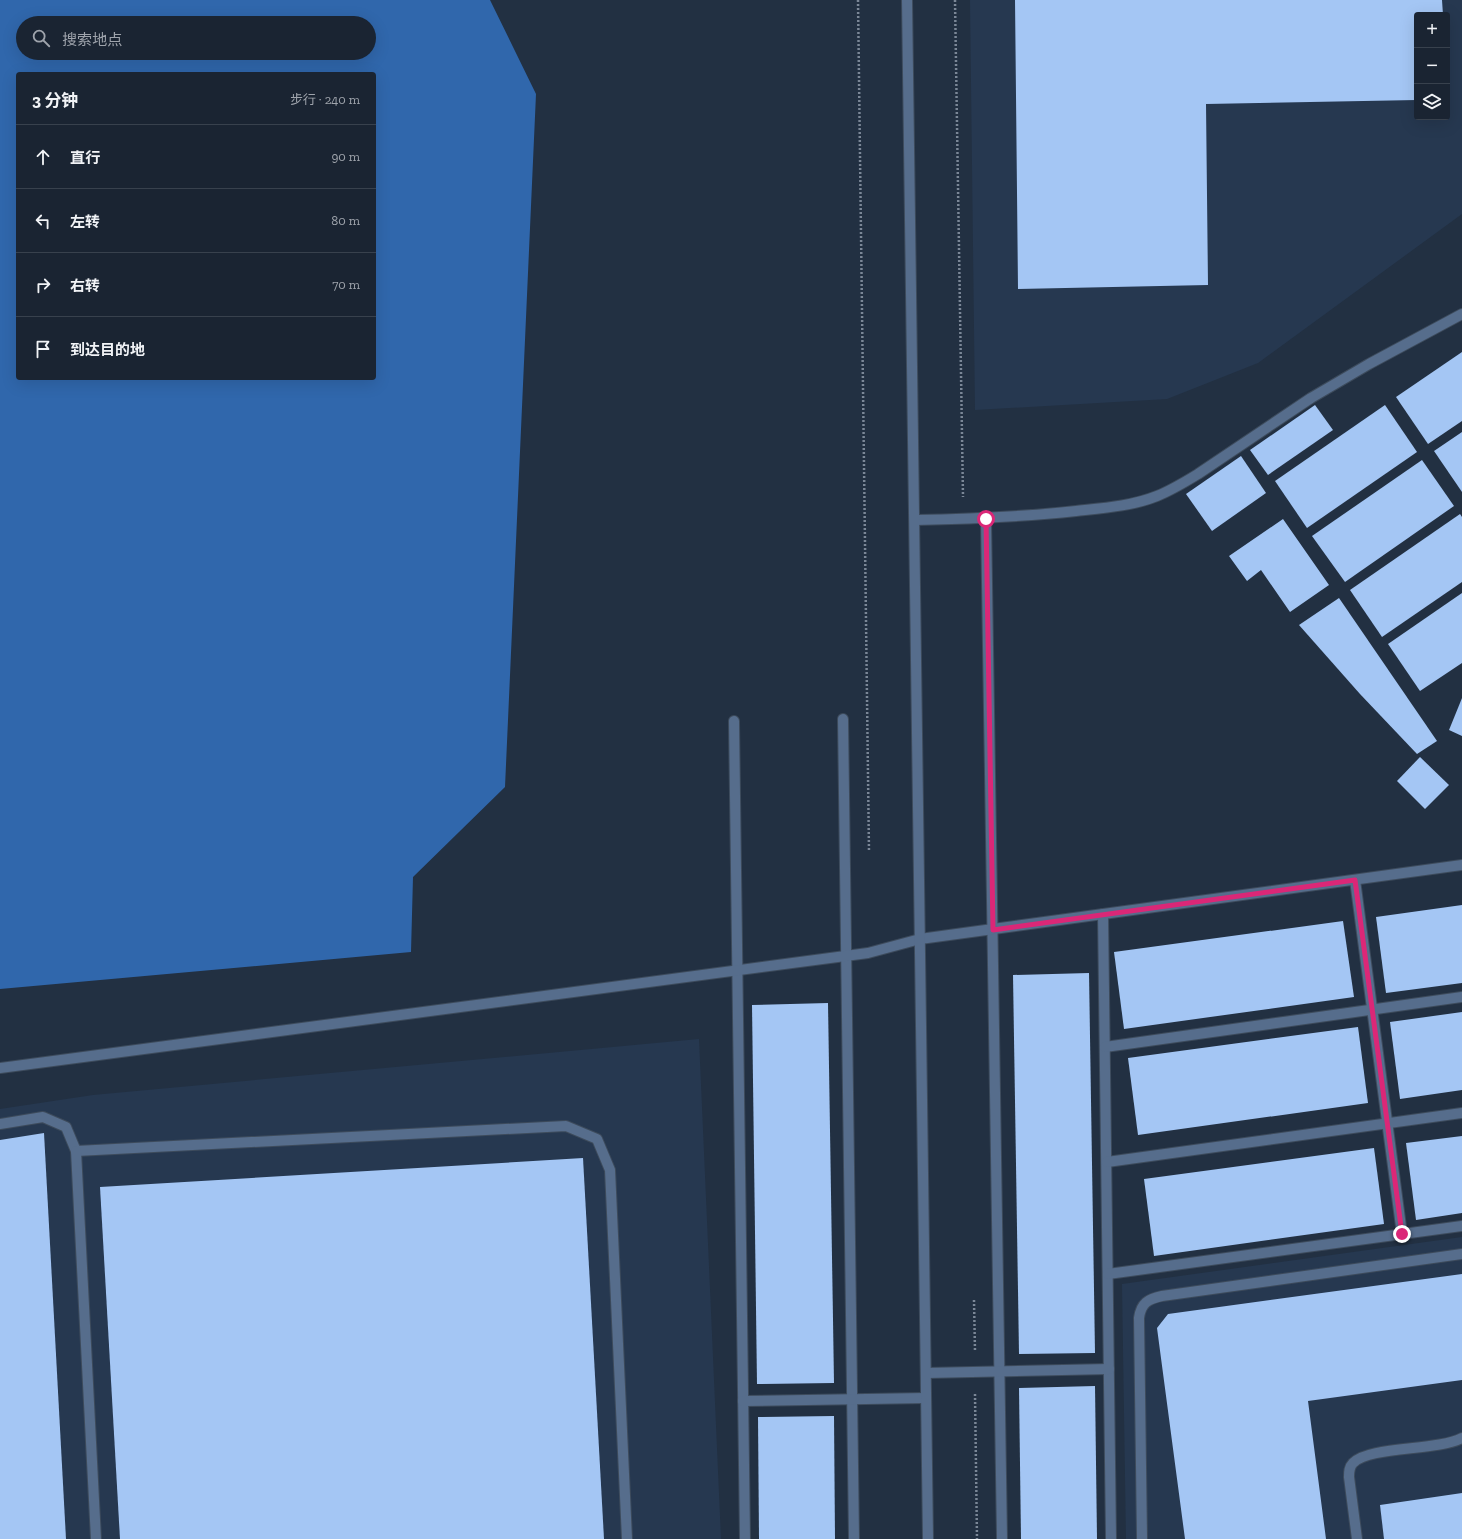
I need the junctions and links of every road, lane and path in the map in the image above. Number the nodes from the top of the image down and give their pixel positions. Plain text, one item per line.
1 (858, 0) edge
2 (907, 0) edge
3 (1462, 314) edge
4 (986, 519) junction
5 (914, 520) junction
6 (843, 718) dead end
7 (734, 721) dead end
8 (869, 859) dead end
9 (1462, 865) edge
10 (1355, 880) junction
11 (1103, 914) junction
12 (993, 930) junction
13 (920, 939) junction
14 (1462, 997) edge
15 (1372, 1010) junction
16 (1105, 1047) junction
17 (0, 1068) edge
18 (1462, 1113) edge
19 (1387, 1123) junction
20 (0, 1124) edge
21 (76, 1151) junction
22 (1106, 1162) junction
23 (1462, 1226) edge
24 (1402, 1234) junction
25 (1462, 1254) edge
26 (1108, 1274) junction
27 (1109, 1369) junction
28 (1000, 1371) junction
29 (926, 1373) junction
30 (926, 1398) junction
31 (853, 1399) junction
32 (743, 1401) junction
33 (1462, 1438) edge
34 (96, 1539) edge
35 (627, 1539) edge
36 (745, 1539) edge
37 (854, 1539) edge
38 (928, 1539) edge
39 (1002, 1539) edge
40 (1111, 1539) edge
41 (1142, 1539) edge
42 (1357, 1539) edge

1 - 8 path
2 - 5 street
3 - 4 street
4 - 5 street
4 - 12 street
5 - 13 street
6 - 31 street
7 - 32 street
9 - 10 street
10 - 11 street
10 - 15 street
11 - 12 street
11 - 16 street
12 - 13 street
12 - 28 street
13 - 17 street
13 - 29 street
14 - 15 street
15 - 16 street
15 - 19 street
16 - 22 street
18 - 19 street
19 - 22 street
19 - 24 street
20 - 21 street
21 - 34 street
21 - 35 street
22 - 26 street
23 - 24 street
24 - 26 street
25 - 41 street
26 - 27 street
27 - 28 street
27 - 40 street
28 - 29 street
28 - 39 street
29 - 30 street
30 - 31 street
30 - 38 street
31 - 32 street
31 - 37 street
32 - 36 street
33 - 42 street

